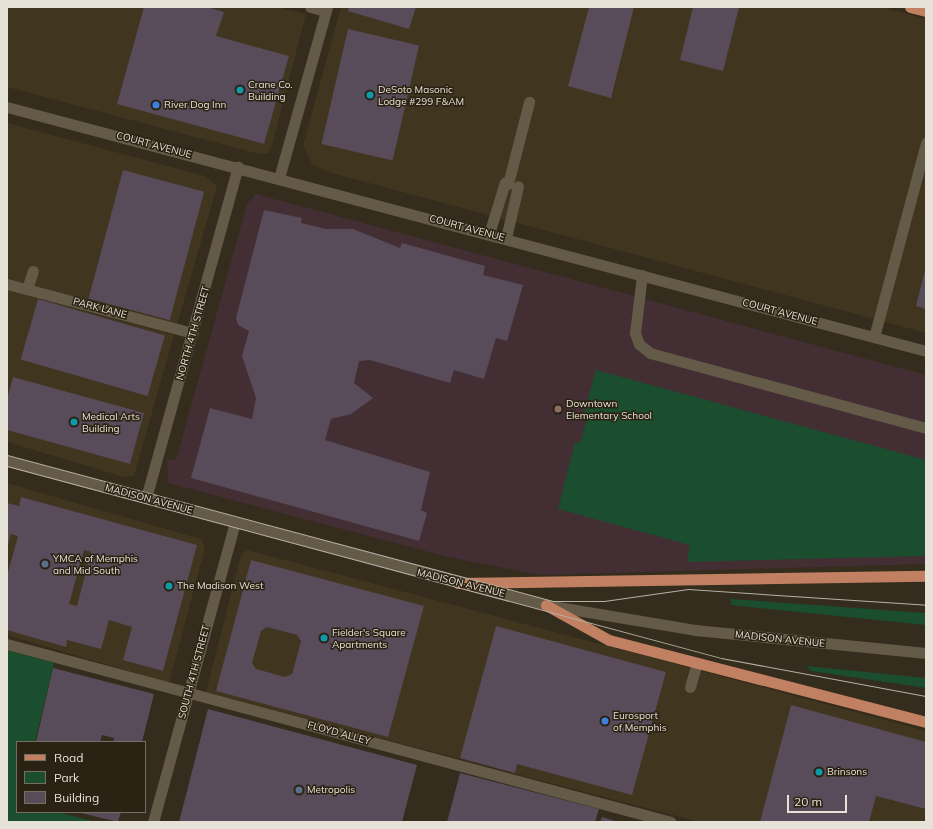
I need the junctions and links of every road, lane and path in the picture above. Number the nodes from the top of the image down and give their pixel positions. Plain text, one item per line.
1 (310, 7) edge
2 (910, 7) edge
3 (327, 9) edge
4 (926, 11) edge
5 (529, 102) dead end
6 (7, 107) edge
7 (926, 143) edge
8 (238, 167) junction
9 (279, 178) junction
10 (510, 184) junction
11 (489, 234) junction
12 (506, 238) junction
13 (33, 271) dead end
14 (642, 275) junction
15 (7, 284) edge
16 (27, 289) junction
17 (193, 333) junction
18 (874, 337) junction
19 (926, 351) edge
20 (926, 428) edge
21 (7, 461) edge
22 (146, 498) junction
23 (234, 522) junction
24 (926, 576) edge
25 (458, 583) junction
26 (546, 605) junction
27 (7, 644) edge
28 (926, 653) edge
29 (697, 663) junction
30 (690, 687) dead end
31 (188, 694) junction
32 (926, 722) edge
33 (153, 822) edge
34 (670, 822) edge

1 - 3 street
2 - 4 main road
3 - 9 street
5 - 10 street
6 - 8 street, COURT AVENUE
7 - 18 street
8 - 9 street, COURT AVENUE
8 - 17 street, NORTH 4TH STREET
9 - 11 street, COURT AVENUE
10 - 11 street
10 - 12 street
11 - 12 street, COURT AVENUE
12 - 14 street, COURT AVENUE
13 - 16 street
14 - 18 street, COURT AVENUE
14 - 20 street
15 - 16 street, PARK LANE
16 - 17 street, PARK LANE
17 - 22 street, NORTH 4TH STREET
18 - 19 street, COURT AVENUE
21 - 22 street, MADISON AVENUE
22 - 23 street, MADISON AVENUE
23 - 25 street, MADISON AVENUE
23 - 31 street, SOUTH 4TH STREET
24 - 25 main road
25 - 26 street, MADISON AVENUE
26 - 28 street, MADISON AVENUE
26 - 29 main road
27 - 31 street, FLOYD ALLEY
29 - 30 street
29 - 32 main road
31 - 33 street, SOUTH 4TH STREET
31 - 34 street, FLOYD ALLEY

